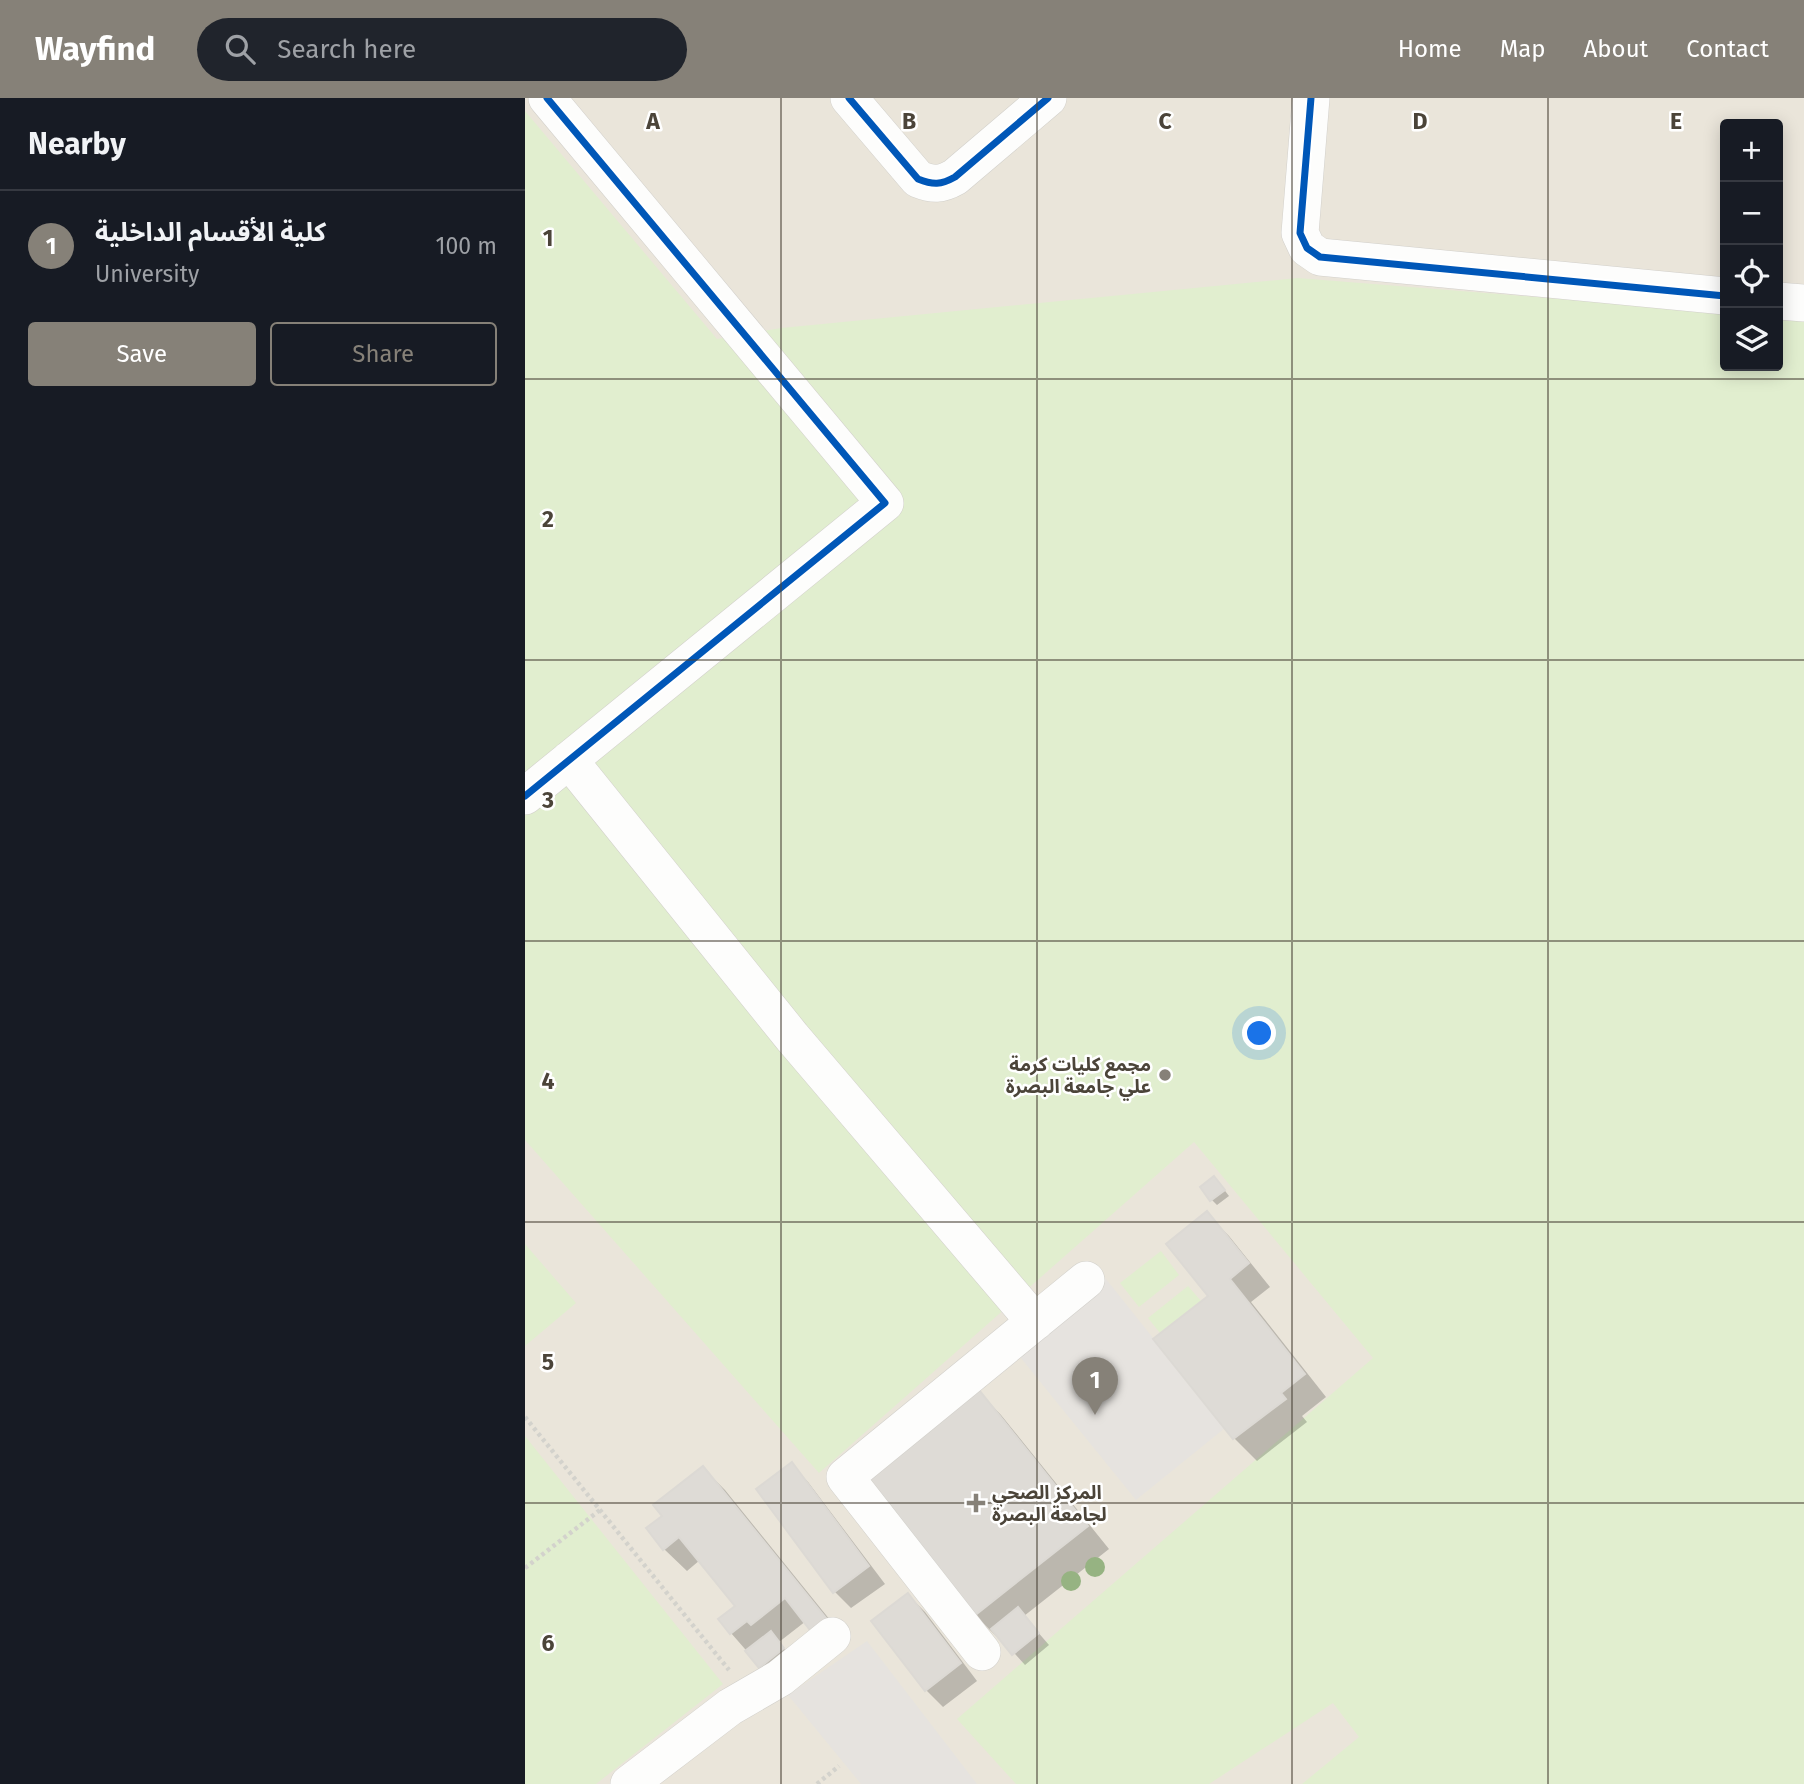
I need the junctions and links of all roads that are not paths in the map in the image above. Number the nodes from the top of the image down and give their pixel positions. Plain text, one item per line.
1 (547, 98) edge
2 (849, 98) edge
3 (1048, 98) edge
4 (1311, 98) edge
5 (1720, 296) edge
6 (1783, 301) edge
7 (1804, 303) edge
8 (569, 760) junction
9 (525, 796) edge
10 (1086, 1280) dead end
11 (1035, 1322) junction
12 (832, 1636) dead end
13 (982, 1653) dead end
14 (629, 1784) edge

1 - 8 street
2 - 3 street
4 - 5 street
6 - 7 street
8 - 9 street
8 - 11 street
10 - 11 street
11 - 13 street
12 - 14 street

